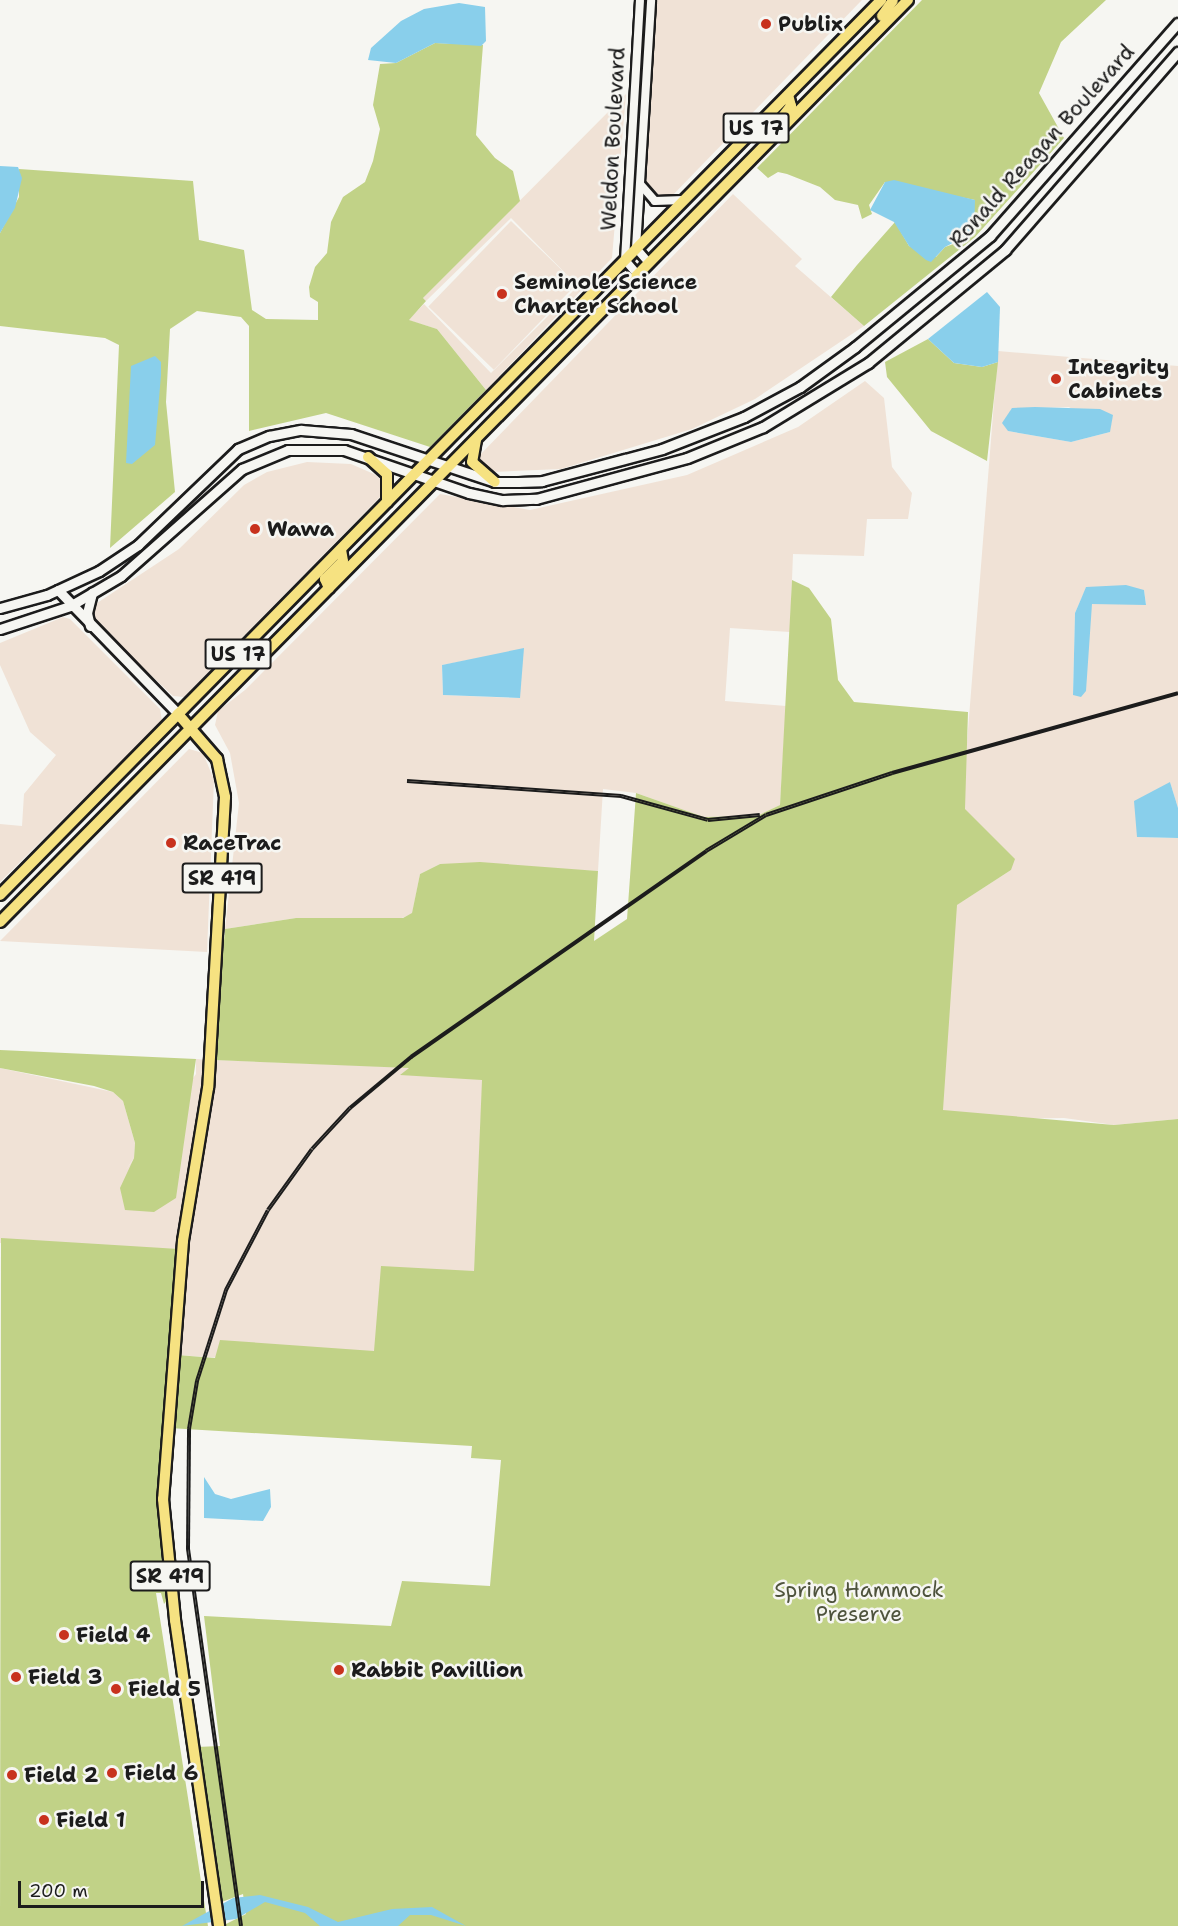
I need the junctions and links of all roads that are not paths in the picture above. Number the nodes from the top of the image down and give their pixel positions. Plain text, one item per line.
1 (639, 0) edge
2 (651, 0) edge
3 (881, 0) edge
4 (892, 0) edge
5 (908, 0) edge
6 (1178, 23) edge
7 (865, 44) junction
8 (1178, 52) edge
9 (788, 95) junction
10 (631, 127) junction
11 (644, 127) junction
12 (746, 165) junction
13 (641, 184) junction
14 (686, 198) junction
15 (636, 248) junction
16 (625, 260) junction
17 (649, 263) junction
18 (638, 275) junction
19 (478, 436) junction
20 (662, 449) junction
21 (368, 457) junction
22 (429, 461) junction
23 (446, 468) junction
24 (416, 473) junction
25 (617, 478) junction
26 (433, 482) junction
27 (495, 482) junction
28 (189, 493) junction
29 (387, 504) junction
30 (163, 543) junction
31 (340, 550) junction
32 (329, 588) junction
33 (58, 590) junction
34 (92, 593) junction
35 (70, 606) junction
36 (0, 608) edge
37 (90, 626) junction
38 (0, 629) edge
39 (178, 714) junction
40 (191, 726) junction
41 (60, 836) junction
42 (31, 891) junction
43 (0, 895) edge
44 (0, 922) edge
45 (219, 1926) edge

1 - 10 street, Weldon Boulevard
2 - 11 street, Weldon Boulevard
3 - 9 main road, US 17
4 - 7 main road
5 - 7 main road, US 17
6 - 20 main road, Ronald Reagan Boulevard
7 - 12 main road, US 17
8 - 25 main road, Ronald Reagan Boulevard
9 - 12 main road
9 - 14 main road, US 17
10 - 11 street
10 - 16 street, Weldon Boulevard
11 - 13 street, Weldon Boulevard
12 - 17 main road, US 17
13 - 14 street
13 - 15 street, Weldon Boulevard
14 - 15 main road, US 17
15 - 16 main road, US 17
15 - 17 street, Weldon Boulevard
16 - 18 street, Weldon Boulevard
16 - 22 main road, US 17
17 - 18 main road, US 17
18 - 19 main road, US 17
19 - 23 main road, US 17
19 - 27 main road
20 - 25 main road
20 - 27 main road, Ronald Reagan Boulevard
21 - 24 main road, Ronald Reagan Boulevard
21 - 29 main road
21 - 30 main road, Ronald Reagan Boulevard
22 - 23 main road, Ronald Reagan Boulevard
22 - 24 main road, US 17
22 - 28 main road, Ronald Reagan Boulevard
23 - 26 main road, US 17
23 - 27 main road, Ronald Reagan Boulevard
24 - 26 main road, Ronald Reagan Boulevard
24 - 29 main road, US 17
25 - 26 main road, Ronald Reagan Boulevard
26 - 32 main road, US 17
28 - 30 main road
28 - 33 main road, Ronald Reagan Boulevard
29 - 31 main road, US 17
30 - 34 main road, Ronald Reagan Boulevard
31 - 32 main road
31 - 39 main road, US 17
32 - 40 main road, US 17
33 - 35 main road
33 - 36 main road, Ronald Reagan Boulevard
34 - 35 main road, Ronald Reagan Boulevard
34 - 37 main road
35 - 37 main road
35 - 38 main road, Ronald Reagan Boulevard
37 - 39 main road
39 - 40 main road, SR 419
39 - 41 main road, US 17
40 - 42 main road, US 17
40 - 45 main road, SR 419
41 - 42 main road
41 - 43 main road, US 17
42 - 44 main road, US 17

